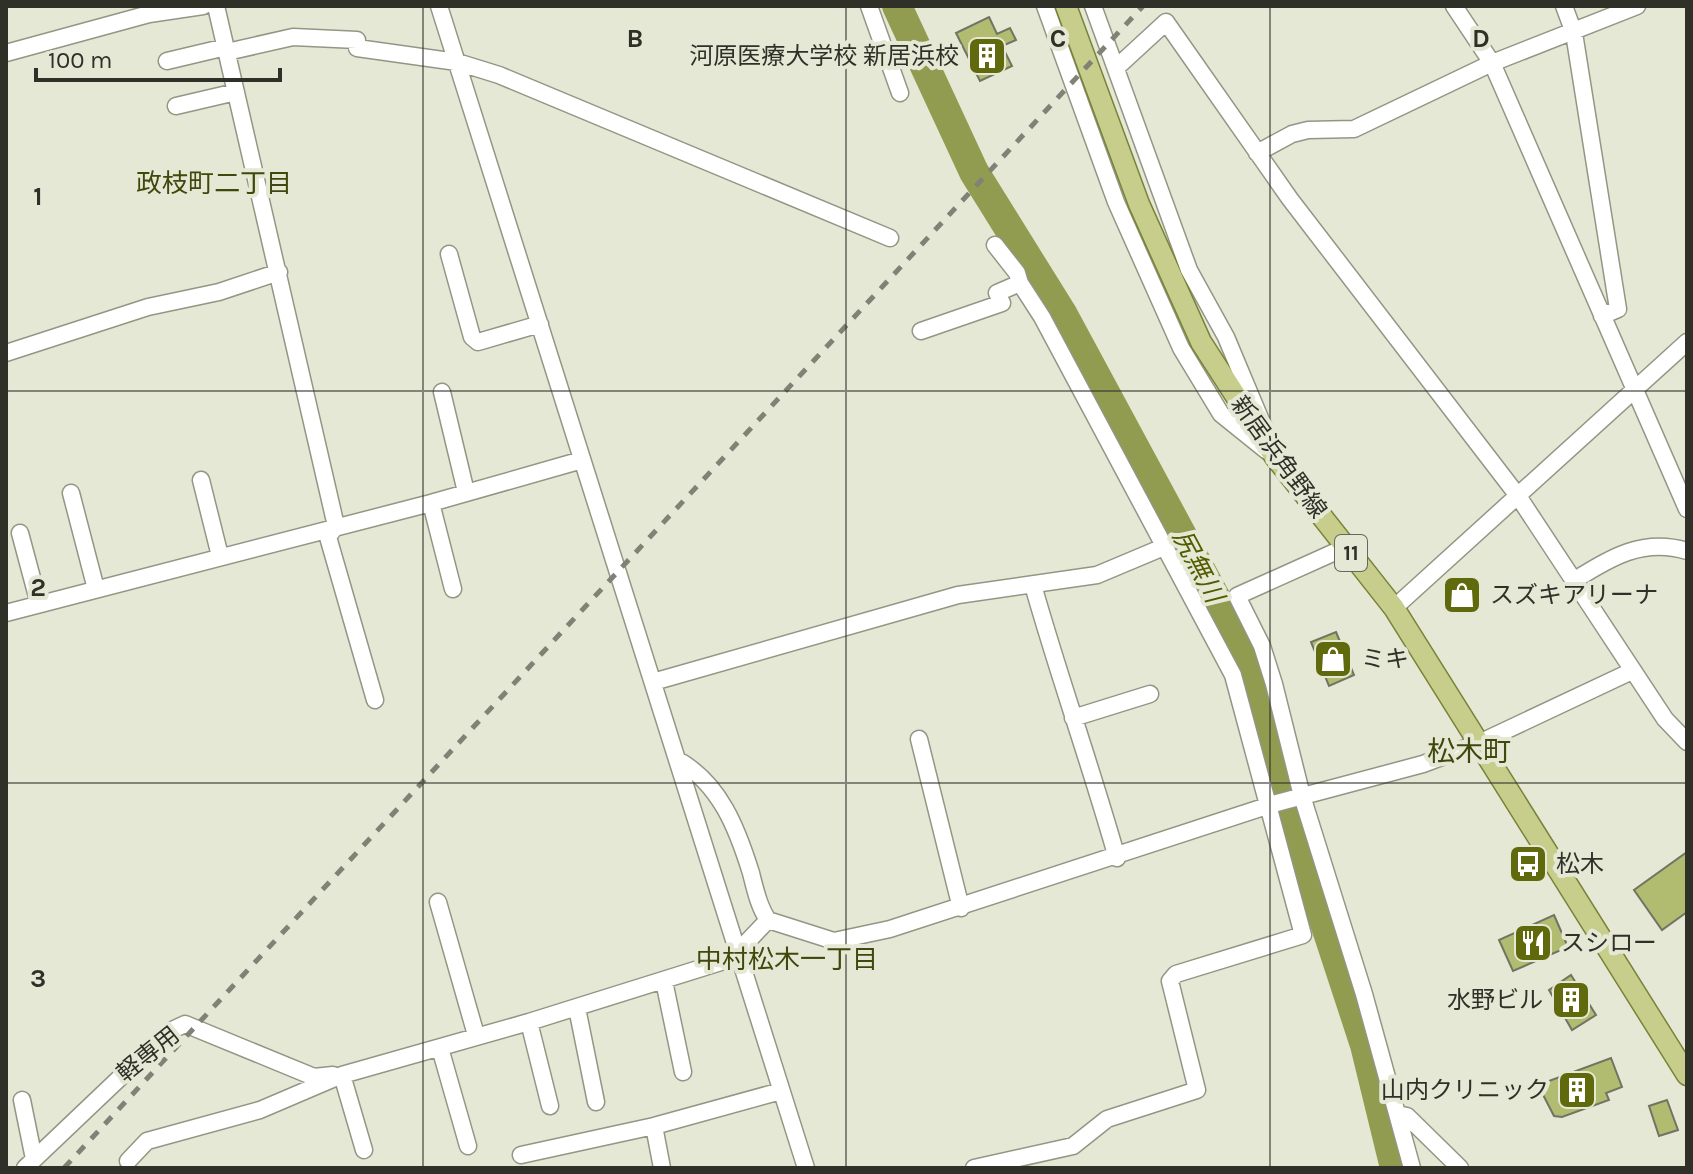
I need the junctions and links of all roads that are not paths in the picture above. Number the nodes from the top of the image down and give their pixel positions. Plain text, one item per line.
1 (203, 6) edge
2 (216, 6) edge
3 (439, 6) edge
4 (869, 6) edge
5 (1045, 6) edge
6 (1066, 6) edge
7 (1093, 6) edge
8 (1454, 6) edge
9 (1564, 6) edge
10 (1637, 6) edge
11 (1574, 33) junction
12 (226, 50) junction
13 (6, 53) edge
14 (167, 61) dead end
15 (457, 62) junction
16 (1492, 63) junction
17 (1116, 68) junction
18 (236, 92) junction
19 (900, 93) dead end
20 (176, 106) dead end
21 (1257, 153) junction
22 (890, 238) dead end
23 (995, 245) dead end
24 (449, 254) dead end
25 (279, 272) junction
26 (1020, 283) junction
27 (1602, 316) junction
28 (540, 324) junction
29 (921, 331) dead end
30 (1687, 342) edge
31 (6, 353) edge
32 (1634, 391) junction
33 (442, 392) dead end
34 (1275, 457) junction
35 (582, 460) junction
36 (201, 480) dead end
37 (466, 492) junction
38 (71, 493) dead end
39 (1518, 496) junction
40 (431, 503) junction
41 (1686, 507) edge
42 (336, 526) junction
43 (20, 533) dead end
44 (1166, 546) junction
45 (1346, 547) junction
46 (1687, 551) edge
47 (220, 556) junction
48 (1575, 580) junction
49 (1033, 585) junction
50 (96, 589) junction
51 (453, 589) dead end
52 (39, 604) junction
53 (1394, 608) junction
54 (6, 613) edge
55 (1632, 671) junction
56 (653, 682) junction
57 (1150, 694) dead end
58 (375, 700) dead end
59 (1073, 718) junction
60 (919, 739) dead end
61 (1687, 742) edge
62 (1479, 743) junction
63 (678, 760) junction
64 (1300, 797) junction
65 (1271, 805) junction
66 (1117, 858) junction
67 (438, 902) dead end
68 (961, 908) junction
69 (768, 920) junction
70 (740, 956) junction
71 (664, 981) junction
72 (577, 1008) junction
73 (529, 1022) junction
74 (476, 1035) junction
75 (440, 1048) junction
76 (683, 1072) dead end
77 (342, 1075) junction
78 (1687, 1075) edge
79 (781, 1091) junction
80 (22, 1100) dead end
81 (596, 1102) dead end
82 (550, 1106) dead end
83 (1397, 1114) junction
84 (654, 1126) junction
85 (468, 1146) dead end
86 (364, 1150) dead end
87 (521, 1155) dead end
88 (128, 1161) dead end
89 (29, 1164) edge
90 (662, 1168) edge
91 (806, 1168) edge
92 (974, 1168) edge
93 (1412, 1168) edge
94 (1460, 1168) edge

1 - 13 street
2 - 12 street
3 - 15 street
4 - 19 street
5 - 34 street
6 - 34 main road, 新居浜角野線 / 11
7 - 17 street
8 - 16 street
9 - 11 street
10 - 11 street
11 - 16 street
11 - 27 street
12 - 14 street
12 - 15 street
12 - 18 street
15 - 22 street
15 - 28 street
16 - 21 street
16 - 27 street
17 - 21 street
17 - 34 street
18 - 20 street
18 - 25 street
21 - 39 street
23 - 26 street
24 - 28 street
25 - 31 street
25 - 42 street
26 - 29 street
26 - 44 street
27 - 32 street
28 - 35 street
30 - 32 street
32 - 39 street
32 - 41 street
33 - 37 street
34 - 45 main road, 新居浜角野線 / 11
35 - 37 street
35 - 56 street
36 - 47 street
37 - 40 street
38 - 50 street
39 - 48 street
39 - 53 street
40 - 42 street
40 - 51 street
42 - 47 street
42 - 58 street
43 - 52 street
44 - 49 street
44 - 65 street
45 - 53 main road, 新居浜角野線 / 11
45 - 64 street
46 - 48 street
47 - 50 street
48 - 55 street
49 - 56 street
49 - 59 street
50 - 52 street
52 - 54 street
53 - 62 main road, 新居浜角野線 / 11
55 - 61 street
55 - 62 street
56 - 63 street
57 - 59 street
59 - 66 street
60 - 68 street
62 - 64 street
62 - 78 main road, 新居浜角野線 / 11
63 - 69 street
63 - 70 street
64 - 65 street
64 - 83 street
65 - 66 street
65 - 92 street
66 - 68 street
67 - 74 street
68 - 69 street
69 - 70 street
70 - 71 street
70 - 79 street
71 - 72 street
71 - 76 street
72 - 73 street
72 - 81 street
73 - 74 street
73 - 82 street
74 - 75 street
75 - 77 street
75 - 85 street
77 - 86 street
77 - 88 street
77 - 89 street, 軽専用
79 - 84 street
79 - 91 street
80 - 89 street
83 - 93 street
83 - 94 street
84 - 87 street
84 - 90 street

